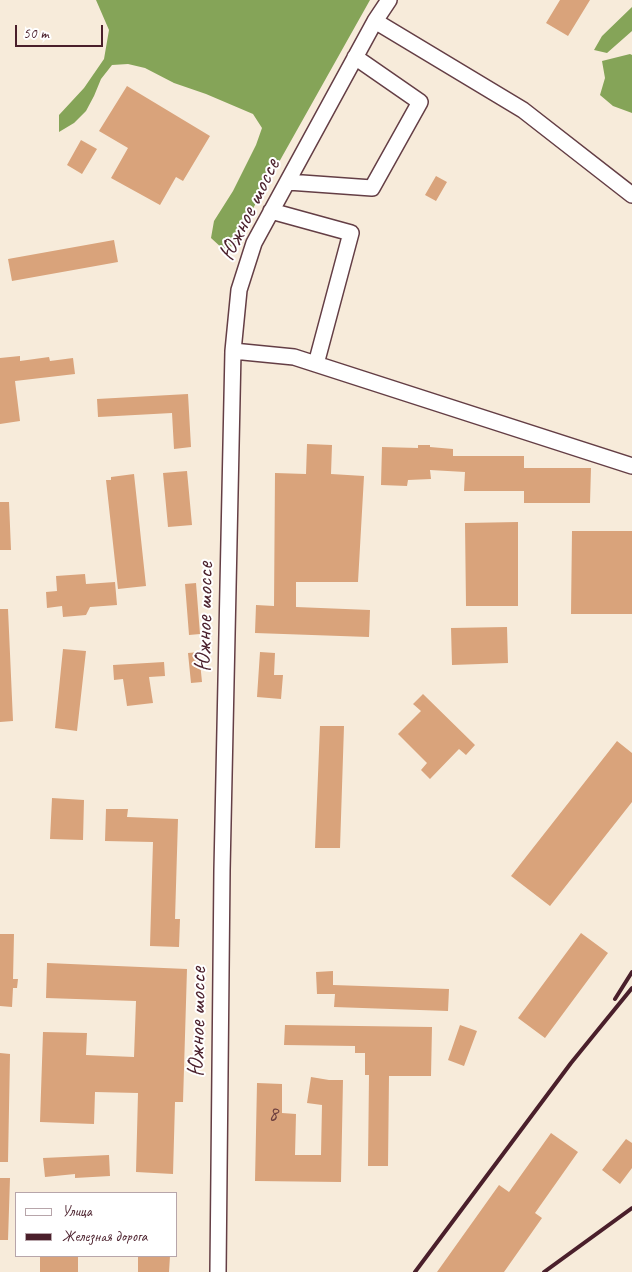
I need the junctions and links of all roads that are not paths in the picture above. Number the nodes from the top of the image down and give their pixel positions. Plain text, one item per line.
1 (389, 0) edge
2 (374, 21) junction
3 (355, 57) junction
4 (288, 182) junction
5 (632, 195) edge
6 (272, 211) junction
7 (233, 351) junction
8 (316, 364) junction
9 (632, 466) edge
10 (218, 1272) edge

1 - 2 street, Южное шоссе
2 - 3 street, Южное шоссе
2 - 5 street
3 - 4 street, Южное шоссе
3 - 4 street
4 - 6 street, Южное шоссе
6 - 7 street, Южное шоссе
6 - 8 street
7 - 8 street
7 - 10 street, Южное шоссе
8 - 9 street

